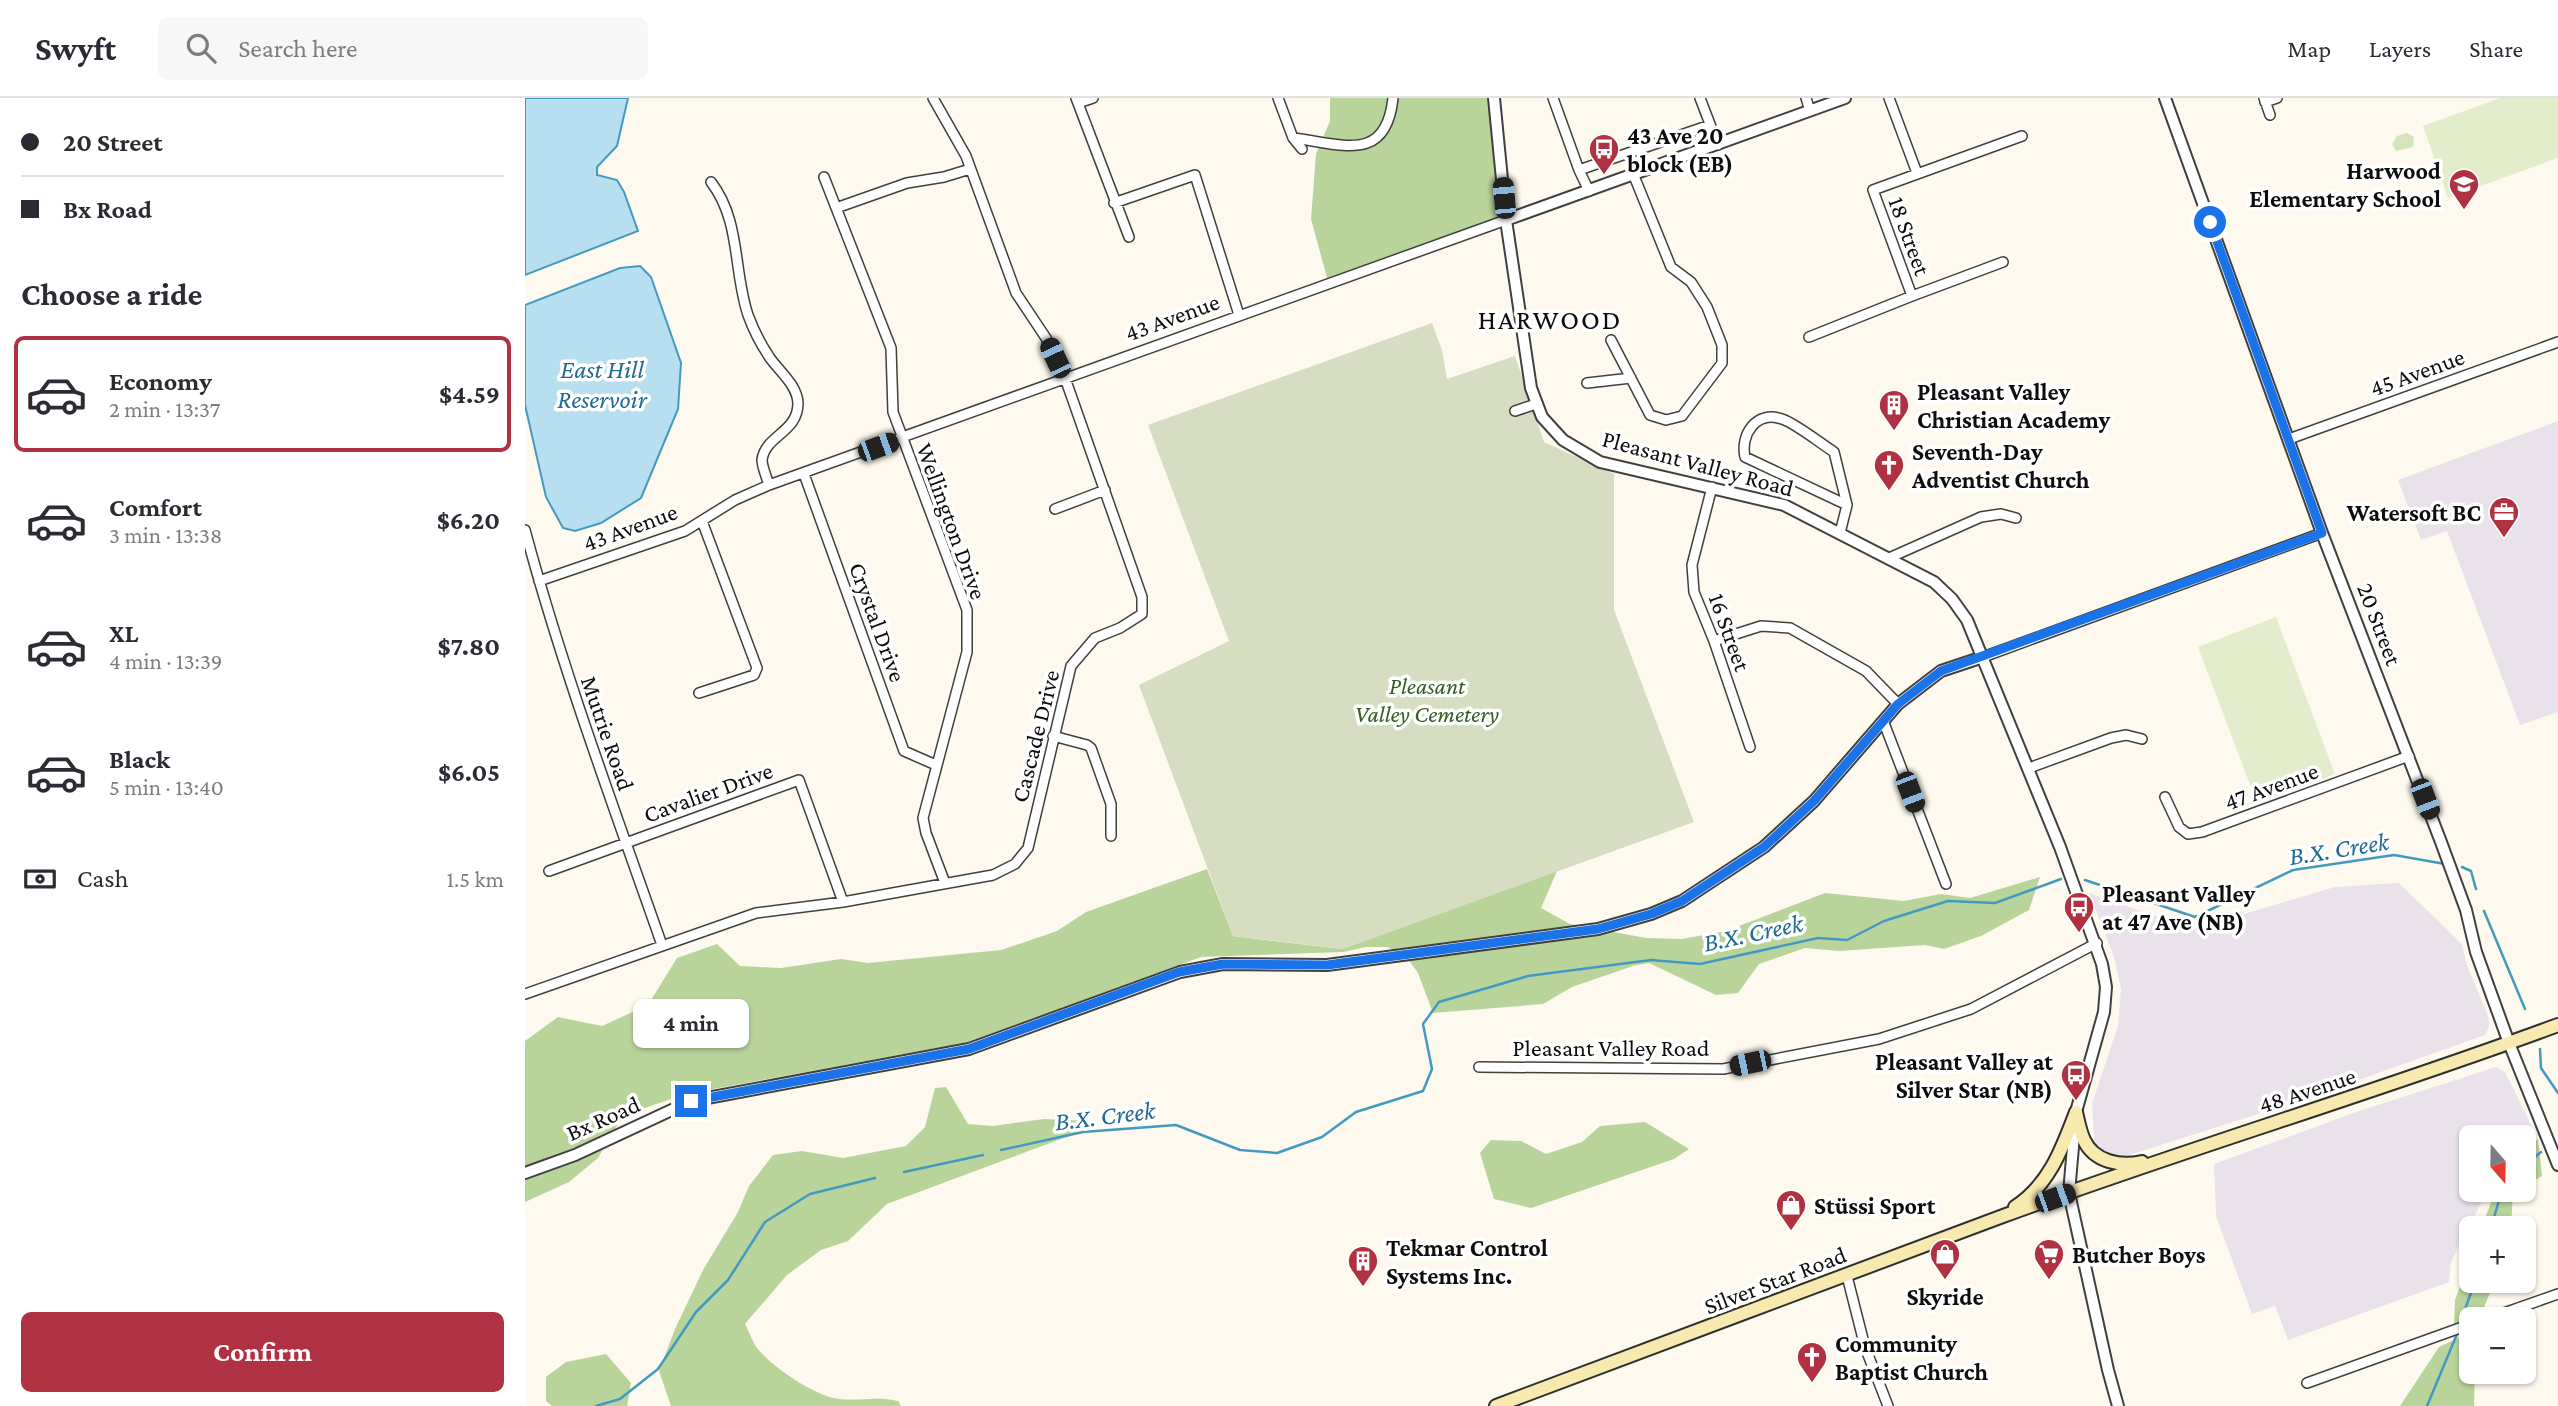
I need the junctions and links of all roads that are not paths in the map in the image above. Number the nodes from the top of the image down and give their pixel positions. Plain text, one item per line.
1 (933, 98) edge
2 (1093, 98) edge
3 (1278, 98) edge
4 (1392, 98) edge
5 (1494, 98) edge
6 (1553, 98) edge
7 (1700, 98) edge
8 (1806, 98) edge
9 (1845, 98) edge
10 (1889, 98) edge
11 (2165, 98) edge
12 (2277, 98) edge
13 (2265, 100) edge
14 (1077, 101) edge
15 (1810, 111) junction
16 (2270, 115) dead end
17 (1710, 125) junction
18 (2021, 136) dead end
19 (1293, 138) junction
20 (1718, 145) junction
21 (1302, 149) dead end
22 (970, 169) junction
23 (1579, 170) junction
24 (1917, 173) junction
25 (1634, 176) junction
26 (824, 177) dead end
27 (711, 182) dead end
28 (1589, 191) junction
29 (1114, 203) junction
30 (836, 208) junction
31 (1506, 220) junction
32 (1129, 237) dead end
33 (2003, 262) dead end
34 (1912, 296) junction
35 (1240, 315) junction
36 (1809, 337) dead end
37 (1611, 340) dead end
38 (2558, 342) edge
39 (1065, 378) junction
40 (1631, 378) junction
41 (1587, 383) dead end
42 (1536, 404) junction
43 (1515, 411) dead end
44 (902, 439) junction
45 (2289, 439) junction
46 (804, 474) junction
47 (769, 485) junction
48 (1712, 487) junction
49 (1105, 490) junction
50 (1847, 505) junction
51 (1055, 509) dead end
52 (2016, 518) dead end
53 (702, 521) junction
54 (525, 530) edge
55 (1840, 533) junction
56 (2322, 533) junction
57 (1889, 558) junction
58 (539, 581) junction
59 (1714, 641) junction
60 (1983, 657) junction
61 (699, 693) dead end
62 (1898, 704) junction
63 (1884, 723) junction
64 (1053, 736) junction
65 (2142, 739) dead end
66 (1750, 747) dead end
67 (2409, 756) junction
68 (936, 765) junction
69 (2029, 768) junction
70 (2165, 797) dead end
71 (1111, 836) dead end
72 (626, 842) junction
73 (548, 872) dead end
74 (946, 883) junction
75 (1946, 884) dead end
76 (843, 902) junction
77 (2097, 943) junction
78 (662, 945) junction
79 (525, 994) edge
80 (2558, 1024) edge
81 (2509, 1043) junction
82 (1479, 1067) dead end
83 (2076, 1112) junction
84 (2177, 1155) junction
85 (2558, 1165) edge
86 (525, 1173) edge
87 (2069, 1193) junction
88 (1996, 1218) junction
89 (1847, 1276) junction
90 (2558, 1294) edge
91 (2521, 1307) edge
92 (2459, 1328) edge
93 (2307, 1383) dead end
94 (1496, 1406) edge
95 (1888, 1406) edge
96 (2118, 1406) edge

1 - 22 street, Cascade Drive
2 - 14 street
3 - 19 street
4 - 19 street
5 - 31 street, Pleasant Valley Road
6 - 23 street
7 - 17 street
8 - 15 street
9 - 15 street, 43 Avenue
10 - 24 street, 18 Street
11 - 45 street, 20 Street
12 - 13 street
13 - 16 street
14 - 29 street
15 - 20 street, 43 Avenue
17 - 20 street
17 - 23 street
18 - 24 street
19 - 21 street
20 - 25 street, 43 Avenue
22 - 30 street
22 - 39 street, Cascade Drive
23 - 28 street
24 - 34 street, 18 Street
25 - 28 street, 43 Avenue
25 - 40 street
26 - 30 street, Wellington Drive
27 - 47 street
28 - 31 street, 43 Avenue
29 - 32 street
29 - 35 street
30 - 44 street, Wellington Drive
31 - 35 street, 43 Avenue
31 - 42 street, Pleasant Valley Road
33 - 34 street
34 - 36 street
35 - 39 street, 43 Avenue
37 - 40 street
38 - 45 street, 45 Avenue
39 - 44 street, 43 Avenue
39 - 49 street, Cascade Drive
40 - 41 street
42 - 43 street
42 - 48 street, Pleasant Valley Road
44 - 46 street, 43 Avenue
44 - 68 street, Wellington Drive
45 - 56 street, 20 Street
46 - 47 street, 43 Avenue
46 - 68 street, Crystal Drive
47 - 53 street, 43 Avenue
48 - 55 street, Pleasant Valley Road
48 - 59 street, 16 Street
49 - 51 street
49 - 64 street, Cascade Drive
50 - 50 street, Pleasant Valley Road
50 - 55 street, Pleasant Valley Road
52 - 57 street
53 - 58 street, 43 Avenue
53 - 61 street
54 - 58 street, Mutrie Road
55 - 57 street, Pleasant Valley Road
56 - 60 street
56 - 67 street, 20 Street
57 - 60 street, Pleasant Valley Road
58 - 72 street, Mutrie Road
59 - 62 street
59 - 66 street, 16 Street
60 - 62 street, Bx Road
60 - 69 street, Pleasant Valley Road
62 - 63 street, Bx Road
63 - 75 street
63 - 86 street, Bx Road
64 - 71 street
64 - 74 street, Cascade Drive
65 - 69 street
67 - 70 street, 47 Avenue
67 - 81 street, 20 Street
68 - 74 street, Wellington Drive
69 - 77 street, Pleasant Valley Road
72 - 73 street
72 - 76 street, Cavalier Drive
72 - 78 street, Mutrie Road
74 - 76 street, Cascade Drive
76 - 78 street, Cascade Drive
77 - 82 street, Pleasant Valley Road
77 - 83 street, Pleasant Valley Road
78 - 79 street, Cascade Drive
80 - 81 main road, 48 Avenue
81 - 84 main road, 48 Avenue
81 - 85 street, 20 Street
83 - 84 main road
83 - 87 street, Pleasant Valley Road
83 - 88 main road
84 - 87 main road, 48 Avenue
87 - 88 main road, Silver Star Road
87 - 96 street, Pleasant Valley Road
88 - 89 main road, Silver Star Road
89 - 94 main road, Silver Star Road
89 - 95 street
90 - 91 street
92 - 93 street

